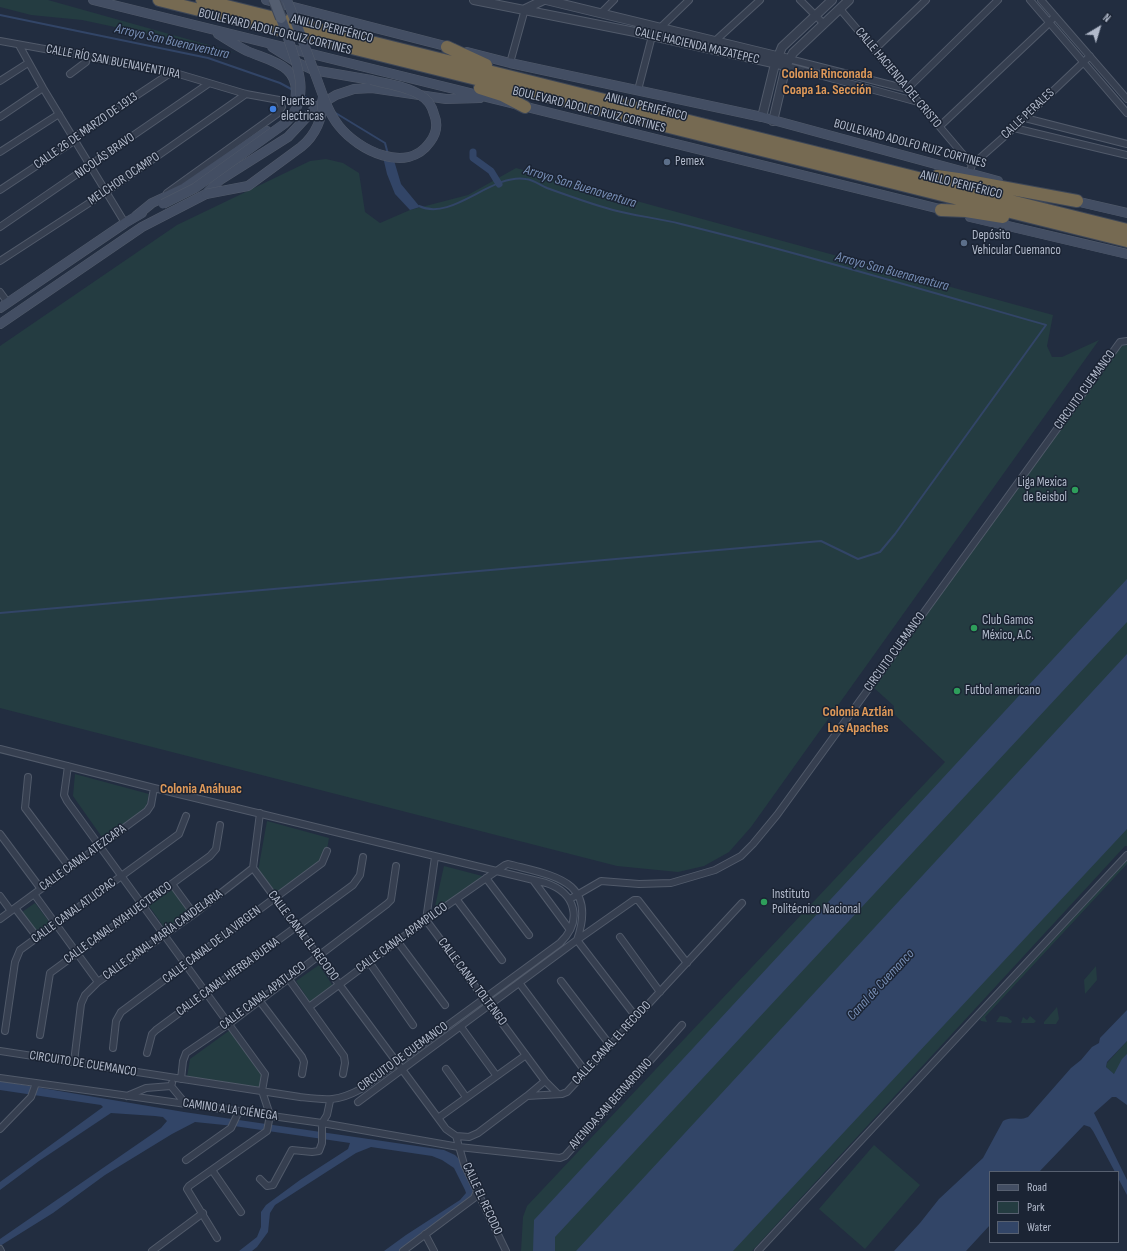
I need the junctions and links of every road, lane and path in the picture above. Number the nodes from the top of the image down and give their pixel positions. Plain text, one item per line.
1 (93, 0) edge
2 (159, 0) edge
3 (202, 0) edge
4 (266, 0) edge
5 (270, 0) edge
6 (274, 0) edge
7 (288, 0) edge
8 (295, 0) edge
9 (474, 0) edge
10 (545, 0) edge
11 (614, 0) edge
12 (688, 0) edge
13 (760, 0) edge
14 (800, 0) edge
15 (832, 0) edge
16 (849, 0) edge
17 (926, 0) edge
18 (998, 0) edge
19 (1030, 0) edge
20 (1042, 0) edge
21 (302, 9) junction
22 (524, 9) junction
23 (840, 9) junction
24 (601, 13) junction
25 (815, 16) junction
26 (1055, 16) junction
27 (281, 18) junction
28 (637, 22) junction
29 (1049, 22) junction
30 (824, 24) junction
31 (660, 28) junction
32 (210, 29) junction
33 (635, 32) junction
34 (652, 36) junction
35 (793, 37) junction
36 (0, 41) edge
37 (715, 41) junction
38 (266, 43) junction
39 (19, 45) junction
40 (801, 45) junction
41 (447, 47) junction
42 (876, 47) junction
43 (744, 53) junction
44 (85, 56) junction
45 (1090, 56) junction
46 (776, 60) junction
47 (28, 63) junction
48 (510, 63) junction
49 (788, 63) junction
50 (1084, 63) junction
51 (431, 68) junction
52 (827, 70) junction
53 (172, 72) junction
54 (70, 74) dead end
55 (513, 77) junction
56 (825, 78) junction
57 (0, 81) edge
58 (208, 84) junction
59 (43, 88) junction
60 (907, 89) junction
61 (638, 90) junction
62 (321, 91) junction
63 (246, 94) junction
64 (486, 98) junction
65 (1127, 99) edge
66 (918, 102) junction
67 (524, 107) junction
68 (1127, 113) edge
69 (59, 114) junction
70 (0, 117) edge
71 (762, 117) junction
72 (1025, 118) junction
73 (773, 121) junction
74 (940, 126) junction
75 (1014, 128) junction
76 (74, 141) junction
77 (1127, 144) edge
78 (0, 152) edge
79 (1127, 155) edge
80 (91, 166) junction
81 (971, 169) junction
82 (896, 173) junction
83 (0, 190) edge
84 (106, 192) junction
85 (206, 194) junction
86 (161, 201) junction
87 (1077, 202) junction
88 (941, 210) junction
89 (1127, 213) edge
90 (1026, 215) junction
91 (125, 222) junction
92 (0, 227) edge
93 (1127, 230) edge
94 (1127, 241) edge
95 (1127, 254) edge
96 (0, 261) edge
97 (0, 292) edge
98 (4, 306) edge
99 (0, 324) edge
100 (1127, 341) edge
101 (0, 749) edge
102 (68, 766) junction
103 (28, 777) dead end
104 (154, 788) junction
105 (260, 813) junction
106 (186, 816) dead end
107 (220, 825) dead end
108 (0, 834) edge
109 (99, 847) junction
110 (327, 851) dead end
111 (1127, 855) edge
112 (363, 856) dead end
113 (435, 857) junction
114 (396, 866) dead end
115 (70, 868) junction
116 (253, 868) junction
117 (496, 871) junction
118 (121, 876) junction
119 (486, 878) junction
120 (533, 880) junction
121 (172, 884) junction
122 (41, 889) junction
123 (34, 894) junction
124 (579, 894) junction
125 (0, 896) edge
126 (275, 898) junction
127 (570, 899) junction
128 (457, 900) junction
129 (742, 903) dead end
130 (143, 905) junction
131 (13, 909) junction
132 (194, 914) junction
133 (0, 919) edge
134 (426, 920) junction
135 (56, 924) junction
136 (296, 927) junction
137 (570, 930) junction
138 (165, 934) junction
139 (529, 935) dead end
140 (37, 937) junction
141 (620, 937) dead end
142 (577, 940) junction
143 (398, 942) junction
144 (77, 952) junction
145 (317, 956) junction
146 (502, 960) dead end
147 (369, 962) junction
148 (687, 963) junction
149 (187, 965) junction
150 (288, 978) junction
151 (561, 981) dead end
152 (98, 982) junction
153 (339, 984) junction
154 (520, 984) junction
155 (660, 992) junction
156 (207, 994) junction
157 (485, 998) junction
158 (259, 1000) junction
159 (445, 1006) dead end
160 (490, 1006) junction
161 (309, 1007) junction
162 (636, 1017) junction
163 (230, 1023) junction
164 (413, 1024) dead end
165 (682, 1025) dead end
166 (461, 1028) junction
167 (5, 1032) dead end
168 (40, 1035) dead end
169 (610, 1045) junction
170 (113, 1048) dead end
171 (0, 1051) edge
172 (147, 1053) dead end
173 (526, 1055) junction
174 (74, 1062) junction
175 (397, 1062) junction
176 (446, 1069) dead end
177 (402, 1070) junction
178 (585, 1071) junction
179 (302, 1074) dead end
180 (343, 1074) dead end
181 (496, 1075) junction
182 (0, 1078) edge
183 (172, 1078) junction
184 (181, 1079) junction
185 (545, 1081) junction
186 (36, 1084) junction
187 (171, 1086) junction
188 (262, 1091) junction
189 (558, 1094) junction
190 (527, 1096) junction
191 (126, 1097) junction
192 (466, 1097) junction
193 (330, 1101) junction
194 (358, 1102) dead end
195 (185, 1103) junction
196 (239, 1112) junction
197 (270, 1117) junction
198 (438, 1118) junction
199 (322, 1124) junction
200 (0, 1129) edge
201 (456, 1136) junction
202 (459, 1147) junction
203 (186, 1160) dead end
204 (212, 1170) junction
205 (260, 1179) dead end
206 (477, 1191) junction
207 (241, 1212) dead end
208 (203, 1213) junction
209 (425, 1234) junction
210 (217, 1238) dead end
211 (152, 1251) edge
212 (403, 1251) edge
213 (434, 1251) edge
214 (506, 1251) edge
215 (758, 1251) edge

1 - 32 main road, BOULEVARD ADOLFO RUIZ CORTINES
2 - 51 highway, ANILLO PERIFÉRICO
3 - 55 highway, ANILLO PERIFÉRICO
4 - 21 main road, BOULEVARD ADOLFO RUIZ CORTINES
5 - 27 main road, bridge
6 - 27 main road, bridge
7 - 62 main road, bridge
8 - 21 main road
9 - 22 street, CALLE HACIENDA MAZATEPEC
10 - 22 street
10 - 24 street, CALLE HACIENDA MAZATEPEC
11 - 24 street
12 - 31 street
13 - 37 street
14 - 25 street
15 - 25 street
16 - 23 street
17 - 42 street
18 - 60 street
19 - 29 street
20 - 26 street
21 - 41 main road, BOULEVARD ADOLFO RUIZ CORTINES
22 - 33 street, CALLE HACIENDA MAZATEPEC
22 - 48 street
23 - 30 street
23 - 42 street, CALLE HACIENDA DEL CRISTO
24 - 28 street, CALLE HACIENDA MAZATEPEC
25 - 30 street
25 - 35 street
26 - 29 street
26 - 45 street
27 - 86 main road, bridge
28 - 31 street, CALLE HACIENDA MAZATEPEC
28 - 33 street
29 - 50 street
29 - 74 street
30 - 40 street
31 - 37 street, CALLE HACIENDA MAZATEPEC
32 - 38 main road, BOULEVARD ADOLFO RUIZ CORTINES
32 - 86 main road
33 - 34 street, CALLE HACIENDA MAZATEPEC
34 - 43 street, CALLE HACIENDA MAZATEPEC
34 - 61 street
35 - 40 street
35 - 46 street
36 - 39 street, CALLE RÍO SAN BUENAVENTURA
37 - 43 street, CALLE HACIENDA MAZATEPEC
38 - 62 main road, bridge
38 - 64 main road, BOULEVARD ADOLFO RUIZ CORTINES
39 - 44 street, CALLE RÍO SAN BUENAVENTURA
39 - 47 street
40 - 49 street
41 - 48 main road, BOULEVARD ADOLFO RUIZ CORTINES
41 - 55 highway
42 - 60 street, CALLE HACIENDA DEL CRISTO
43 - 46 street, CALLE HACIENDA MAZATEPEC
44 - 53 street, CALLE RÍO SAN BUENAVENTURA
44 - 54 street
45 - 50 street, CALLE PERALES
45 - 65 street
46 - 49 street, CALLE HACIENDA MAZATEPEC
46 - 71 street
47 - 57 street
47 - 59 street
48 - 61 main road, BOULEVARD ADOLFO RUIZ CORTINES
49 - 52 street, CALLE HACIENDA MAZATEPEC
49 - 56 street, CALLE HACIENDA MAZATEPEC
49 - 73 street
50 - 68 street
50 - 72 street, CALLE PERALES
51 - 67 highway
51 - 90 highway, ANILLO PERIFÉRICO
52 - 56 street
52 - 60 street, CALLE HACIENDA MAZATEPEC
53 - 58 street, CALLE RÍO SAN BUENAVENTURA
53 - 76 street, CALLE 26 DE MARZO DE 1913
55 - 82 highway, ANILLO PERIFÉRICO
56 - 66 street, CALLE HACIENDA MAZATEPEC
58 - 63 street, CALLE RÍO SAN BUENAVENTURA
58 - 80 street, NICOLÁS BRAVO
59 - 69 street
59 - 70 street
60 - 66 street, CALLE HACIENDA DEL CRISTO
61 - 71 main road, BOULEVARD ADOLFO RUIZ CORTINES
62 - 85 main road, bridge
63 - 84 street, MELCHOR OCAMPO
63 - 86 street, CALLE RÍO SAN BUENAVENTURA
64 - 67 main road, BOULEVARD ADOLFO RUIZ CORTINES
64 - 85 main road, bridge
66 - 74 street, CALLE HACIENDA DEL CRISTO
67 - 88 main road, BOULEVARD ADOLFO RUIZ CORTINES
69 - 76 street
69 - 78 street
71 - 73 main road, BOULEVARD ADOLFO RUIZ CORTINES
72 - 75 street, CALLE PERALES
72 - 77 street
73 - 81 main road, BOULEVARD ADOLFO RUIZ CORTINES
74 - 81 street, CALLE HACIENDA DEL CRISTO
75 - 79 street
75 - 81 street, CALLE PERALES
76 - 80 street
76 - 83 street, CALLE 26 DE MARZO DE 1913
80 - 84 street
80 - 92 street, NICOLÁS BRAVO
81 - 87 main road, BOULEVARD ADOLFO RUIZ CORTINES
82 - 87 highway
82 - 93 highway, ANILLO PERIFÉRICO
84 - 91 street
84 - 96 street, MELCHOR OCAMPO
85 - 99 main road
86 - 91 main road
87 - 89 main road, BOULEVARD ADOLFO RUIZ CORTINES
88 - 90 highway
88 - 95 main road, BOULEVARD ADOLFO RUIZ CORTINES
90 - 94 highway, ANILLO PERIFÉRICO
91 - 98 main road
97 - 98 street
100 - 124 street, CIRCUITO CUEMANCO
101 - 102 street
102 - 104 street
102 - 109 street
103 - 115 street
104 - 105 street
104 - 109 street, CALLE CANAL ATEZCAPA
105 - 113 street
105 - 116 street
106 - 118 street, CALLE CANAL ATLICPAC
107 - 121 street, CALLE CANAL AYAHUECTENCO
108 - 122 street
109 - 115 street, CALLE CANAL ATEZCAPA
109 - 118 street
110 - 126 street, CALLE CANAL DE LA VIRGEN
111 - 215 street
112 - 136 street, CALLE CANAL HIERBA BUENA
113 - 117 street
113 - 134 street
114 - 145 street, CALLE CANAL APATLACO
115 - 122 street, CALLE CANAL ATEZCAPA
116 - 126 street, CALLE CANAL EL RECODO
116 - 132 street, CALLE CANAL MARÍA CANDELARIA
117 - 119 street, CALLE CANAL APAMPILCO
117 - 120 street
117 - 124 street
118 - 130 street
118 - 135 street, CALLE CANAL ATLICPAC
119 - 128 street, CALLE CANAL APAMPILCO
119 - 139 street
120 - 127 street
120 - 137 street
121 - 130 street, CALLE CANAL AYAHUECTENCO
121 - 132 street
122 - 123 street, CALLE CANAL ATEZCAPA
123 - 131 street, CALLE CANAL ATEZCAPA
123 - 135 street
124 - 127 street, CIRCUITO CUEMANCO
124 - 142 street
125 - 131 street
126 - 136 street, CALLE CANAL EL RECODO
126 - 149 street, CALLE CANAL DE LA VIRGEN
127 - 137 street
128 - 134 street, CALLE CANAL APAMPILCO
128 - 146 street
129 - 148 street, CALLE CANAL EL RECODO
130 - 138 street
130 - 144 street, CALLE CANAL AYAHUECTENCO
131 - 133 street, CALLE CANAL ATEZCAPA
131 - 140 street
132 - 138 street, CALLE CANAL MARÍA CANDELARIA
134 - 143 street, CALLE CANAL APAMPILCO
134 - 157 street, CALLE CANAL TOLTENGO
135 - 140 street, CALLE CANAL ATLICPAC
135 - 144 street
136 - 145 street, CALLE CANAL EL RECODO
136 - 156 street, CALLE CANAL HIERBA BUENA
137 - 157 street, CIRCUITO DE CUEMANCO
138 - 149 street
138 - 152 street, CALLE CANAL MARÍA CANDELARIA
140 - 167 street, CALLE CANAL ATLICPAC
141 - 155 street
142 - 148 street, CIRCUITO DE CUEMANCO
142 - 154 street, CIRCUITO DE CUEMANCO
142 - 162 street
143 - 147 street, CALLE CANAL APAMPILCO
143 - 159 street
144 - 152 street
144 - 168 street, CALLE CANAL AYAHUECTENCO
145 - 150 street, CALLE CANAL APATLACO
145 - 153 street, CALLE CANAL EL RECODO
147 - 153 street, CALLE CANAL APAMPILCO
147 - 164 street
148 - 155 street, CALLE CANAL EL RECODO
149 - 156 street
149 - 170 street, CALLE CANAL DE LA VIRGEN
150 - 158 street, CALLE CANAL APATLACO
150 - 161 street
151 - 169 street
152 - 174 street, CALLE CANAL MARÍA CANDELARIA
153 - 161 street, CALLE CANAL APAMPILCO
153 - 175 street, CALLE CANAL EL RECODO
154 - 160 street, CIRCUITO DE CUEMANCO
154 - 178 street
155 - 162 street, CALLE CANAL EL RECODO
156 - 163 street
156 - 172 street, CALLE CANAL HIERBA BUENA
157 - 160 street, CALLE CANAL TOLTENGO
157 - 175 street, CIRCUITO DE CUEMANCO
158 - 163 street, CALLE CANAL APATLACO
158 - 179 street
160 - 166 street, CIRCUITO DE CUEMANCO
160 - 173 street, CALLE CANAL TOLTENGO
161 - 180 street
162 - 169 street, CALLE CANAL EL RECODO
163 - 184 street, CALLE CANAL APATLACO
163 - 188 street
165 - 202 street, AVENIDA SAN BERNARDINO
166 - 177 street, CIRCUITO DE CUEMANCO
166 - 181 street
169 - 178 street, CALLE CANAL EL RECODO
171 - 174 street, CIRCUITO DE CUEMANCO
173 - 181 street
173 - 185 street, CALLE CANAL TOLTENGO
174 - 183 street, CIRCUITO DE CUEMANCO
175 - 177 street, CALLE CANAL EL RECODO
175 - 193 street, CIRCUITO DE CUEMANCO
176 - 192 street
177 - 194 street, CIRCUITO DE CUEMANCO
177 - 198 street, CALLE CANAL EL RECODO
178 - 189 street, CALLE CANAL EL RECODO
181 - 192 street
182 - 186 street, CAMINO A LA CIÉNEGA
183 - 184 street, CIRCUITO DE CUEMANCO
183 - 187 street
184 - 188 street, CIRCUITO DE CUEMANCO
185 - 189 street, CALLE CANAL TOLTENGO
185 - 190 street
186 - 191 street, CAMINO A LA CIÉNEGA
186 - 200 street
187 - 191 street
187 - 195 street
188 - 193 street, CIRCUITO DE CUEMANCO
188 - 197 street
189 - 190 street, CALLE CANAL EL RECODO
190 - 201 street
191 - 195 street, CAMINO A LA CIÉNEGA
192 - 198 street
193 - 199 street
195 - 196 street, CAMINO A LA CIÉNEGA
196 - 197 street, CAMINO A LA CIÉNEGA
196 - 203 street
197 - 199 street, CAMINO A LA CIÉNEGA
197 - 204 street
198 - 201 street, CALLE CANAL EL RECODO
199 - 202 street, CAMINO A LA CIÉNEGA
199 - 205 street
201 - 202 street
202 - 206 street, CALLE EL RECODO
204 - 207 street
204 - 208 street
206 - 209 street
206 - 214 street, CALLE EL RECODO
208 - 210 street
208 - 211 street
209 - 212 street
209 - 213 street

